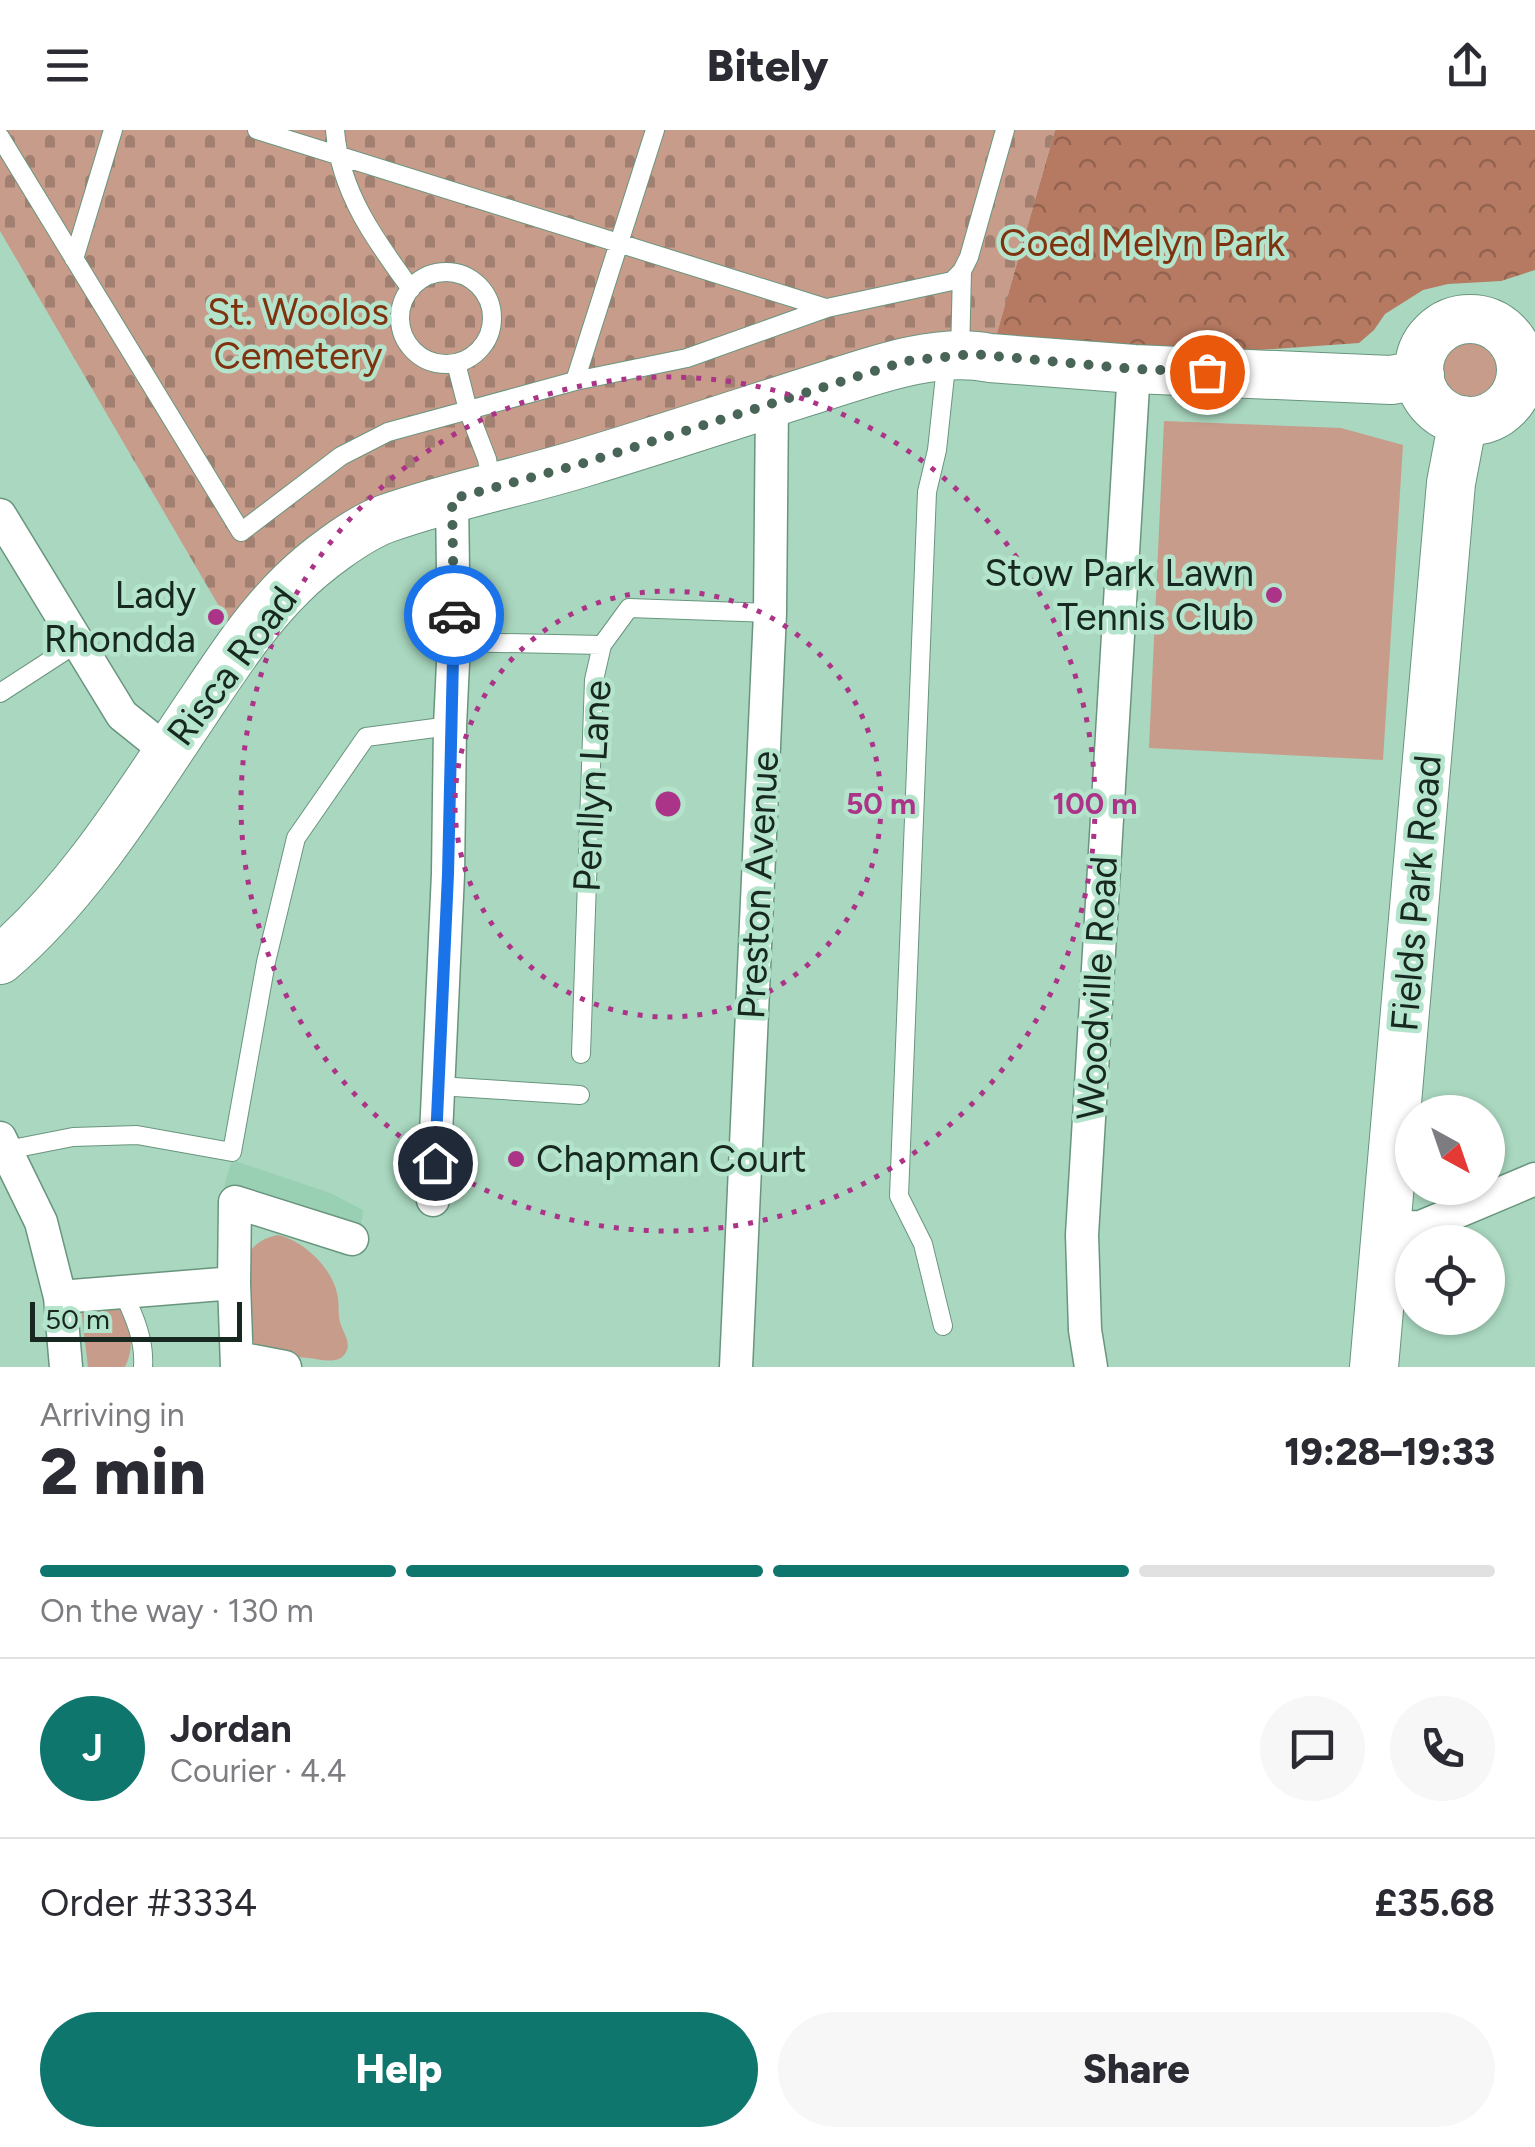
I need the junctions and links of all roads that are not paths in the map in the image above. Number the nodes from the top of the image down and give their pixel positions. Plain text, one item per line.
1 (113, 130) edge
2 (257, 130) edge
3 (335, 130) edge
4 (655, 130) edge
5 (1005, 130) edge
6 (0, 137) edge
7 (337, 154) junction
8 (619, 244) junction
9 (74, 259) junction
10 (962, 270) junction
11 (411, 289) junction
12 (826, 308) junction
13 (1514, 321) edge
14 (954, 356) junction
15 (456, 364) junction
16 (1134, 369) junction
17 (1528, 371) edge
18 (1420, 375) junction
19 (575, 380) junction
20 (772, 403) junction
21 (468, 410) junction
22 (1463, 420) junction
23 (472, 493) junction
24 (0, 514) edge
25 (770, 613) junction
26 (454, 642) junction
27 (77, 643) junction
28 (602, 645) junction
29 (0, 693) edge
30 (450, 726) junction
31 (168, 752) junction
32 (0, 960) edge
33 (581, 1054) dead end
34 (438, 1086) junction
35 (580, 1095) dead end
36 (4, 1144) edge
37 (1535, 1178) edge
38 (433, 1200) dead end
39 (1388, 1228) junction
40 (352, 1238) dead end
41 (234, 1284) junction
42 (123, 1292) junction
43 (60, 1296) junction
44 (943, 1326) dead end
45 (238, 1363) edge
46 (1372, 1366) edge
47 (66, 1367) edge
48 (142, 1367) edge
49 (285, 1367) edge
50 (736, 1367) edge
51 (1091, 1367) edge

1 - 9 lane
2 - 7 lane
3 - 7 lane
4 - 8 lane
5 - 10 lane
6 - 9 lane
7 - 8 lane
7 - 11 lane
8 - 12 lane
8 - 19 lane
9 - 21 lane
10 - 12 lane
10 - 14 lane
11 - 15 lane
11 - 15 lane
12 - 19 lane
13 - 17 main road
13 - 18 main road
14 - 16 main road, Risca Road
14 - 20 main road, Risca Road
14 - 44 lane
15 - 21 lane
16 - 18 main road, Risca Road
16 - 51 street, Woodville Road
17 - 22 main road
18 - 22 main road
19 - 21 lane
20 - 23 main road, Risca Road
20 - 25 street, Preston Avenue
21 - 23 lane
22 - 39 main road, Fields Park Road
23 - 26 street
23 - 31 main road, Risca Road
24 - 27 street
25 - 28 lane, Penllyn Lane
25 - 50 street, Preston Avenue
26 - 28 lane
26 - 30 street
27 - 29 lane
27 - 31 street
28 - 33 lane, Penllyn Lane
30 - 34 street
30 - 36 lane
31 - 32 main road, Risca Road
34 - 35 lane
34 - 38 street
36 - 43 street
37 - 39 street
39 - 46 main road, Fields Park Road
40 - 41 street
41 - 42 street
41 - 45 street
42 - 43 street
42 - 48 lane
43 - 47 street
45 - 49 street

